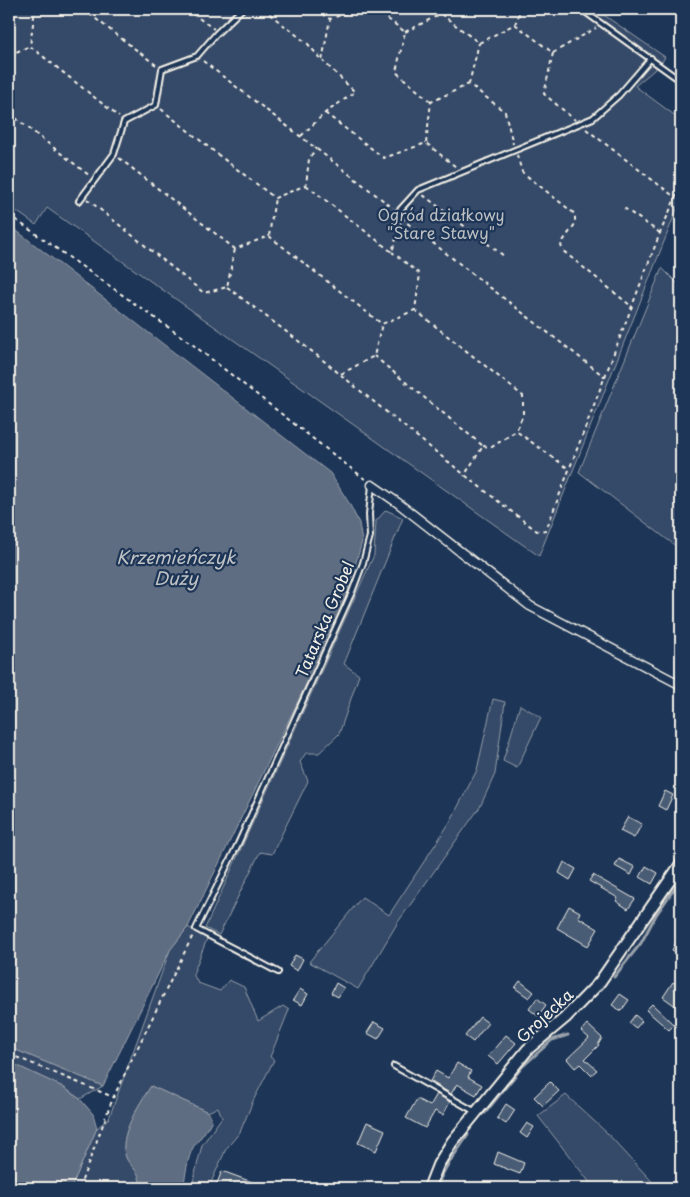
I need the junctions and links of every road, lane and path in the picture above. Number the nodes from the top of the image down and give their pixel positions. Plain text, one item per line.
1 (36, 9) edge
2 (83, 9) edge
3 (186, 9) edge
4 (242, 9) edge
5 (263, 9) edge
6 (315, 9) edge
7 (357, 9) edge
8 (376, 9) edge
9 (442, 9) edge
10 (521, 9) edge
11 (581, 9) edge
12 (442, 14) junction
13 (330, 20) junction
14 (515, 24) junction
15 (603, 24) junction
16 (218, 32) junction
17 (404, 32) junction
18 (479, 43) junction
19 (30, 46) junction
20 (553, 53) junction
21 (9, 55) edge
22 (197, 56) junction
23 (651, 58) junction
24 (322, 61) junction
25 (162, 69) junction
26 (681, 81) edge
27 (469, 84) junction
28 (431, 102) junction
29 (156, 105) junction
30 (9, 112) edge
31 (326, 113) junction
32 (124, 122) junction
33 (579, 124) junction
34 (301, 136) junction
35 (426, 143) junction
36 (316, 148) junction
37 (515, 150) junction
38 (114, 154) junction
39 (462, 172) junction
40 (95, 180) junction
41 (306, 185) junction
42 (681, 185) edge
43 (418, 190) junction
44 (83, 196) junction
45 (275, 198) junction
46 (676, 198) junction
47 (79, 201) dead end
48 (624, 208) dead end
49 (398, 212) junction
50 (9, 215) edge
51 (402, 217) junction
52 (660, 233) junction
53 (269, 236) junction
54 (235, 249) junction
55 (392, 252) junction
56 (504, 256) dead end
57 (227, 287) junction
58 (632, 307) junction
59 (415, 310) junction
60 (382, 324) junction
61 (374, 356) junction
62 (340, 374) junction
63 (605, 378) junction
64 (516, 431) junction
65 (483, 446) junction
66 (569, 470) junction
67 (464, 476) junction
68 (372, 485) junction
69 (681, 684) edge
70 (681, 864) edge
71 (196, 928) junction
72 (278, 972) dead end
73 (9, 1054) edge
74 (394, 1066) dead end
75 (113, 1098) junction
76 (475, 1112) junction
77 (79, 1188) edge
78 (429, 1188) edge

1 - 19 path
2 - 25 path
3 - 16 path
4 - 16 lane
5 - 24 path
6 - 13 path
7 - 13 path
8 - 17 path
9 - 12 path
10 - 14 path
11 - 15 lane
12 - 17 path
12 - 18 path
13 - 24 path
14 - 18 path
14 - 20 path
15 - 20 path
15 - 23 lane
16 - 22 lane
17 - 28 path
18 - 27 path
19 - 21 path
19 - 32 path
20 - 33 path
22 - 25 lane
22 - 34 path
23 - 26 lane
23 - 33 lane
24 - 31 path
25 - 29 lane
27 - 28 path
27 - 37 path
28 - 35 path
29 - 32 lane
29 - 45 path
30 - 40 path
31 - 34 path
31 - 35 path
32 - 38 lane
33 - 37 lane
33 - 46 path
34 - 36 path
35 - 39 path
36 - 41 path
36 - 49 path
37 - 39 lane
37 - 58 path
38 - 40 lane
38 - 54 path
39 - 43 lane
40 - 44 lane
41 - 45 path
41 - 55 path
42 - 46 path
43 - 49 lane
43 - 56 path
44 - 47 lane
44 - 57 path
45 - 53 path
46 - 52 path
48 - 52 path
49 - 51 path
50 - 68 path
51 - 55 path
51 - 63 path
52 - 58 path
53 - 54 path
53 - 60 path
54 - 57 path
55 - 59 path
57 - 62 path
58 - 63 path
59 - 60 path
59 - 64 path
60 - 61 path
61 - 62 path
61 - 65 path
62 - 67 path
63 - 66 path
64 - 65 path
64 - 66 path
65 - 67 path
66 - 67 path
68 - 69 street
68 - 71 lane, Tatarska Grobel
70 - 76 street, Grojecka
71 - 72 lane
71 - 75 path
73 - 75 path
74 - 76 lane
75 - 77 path
76 - 78 street, Grojecka

